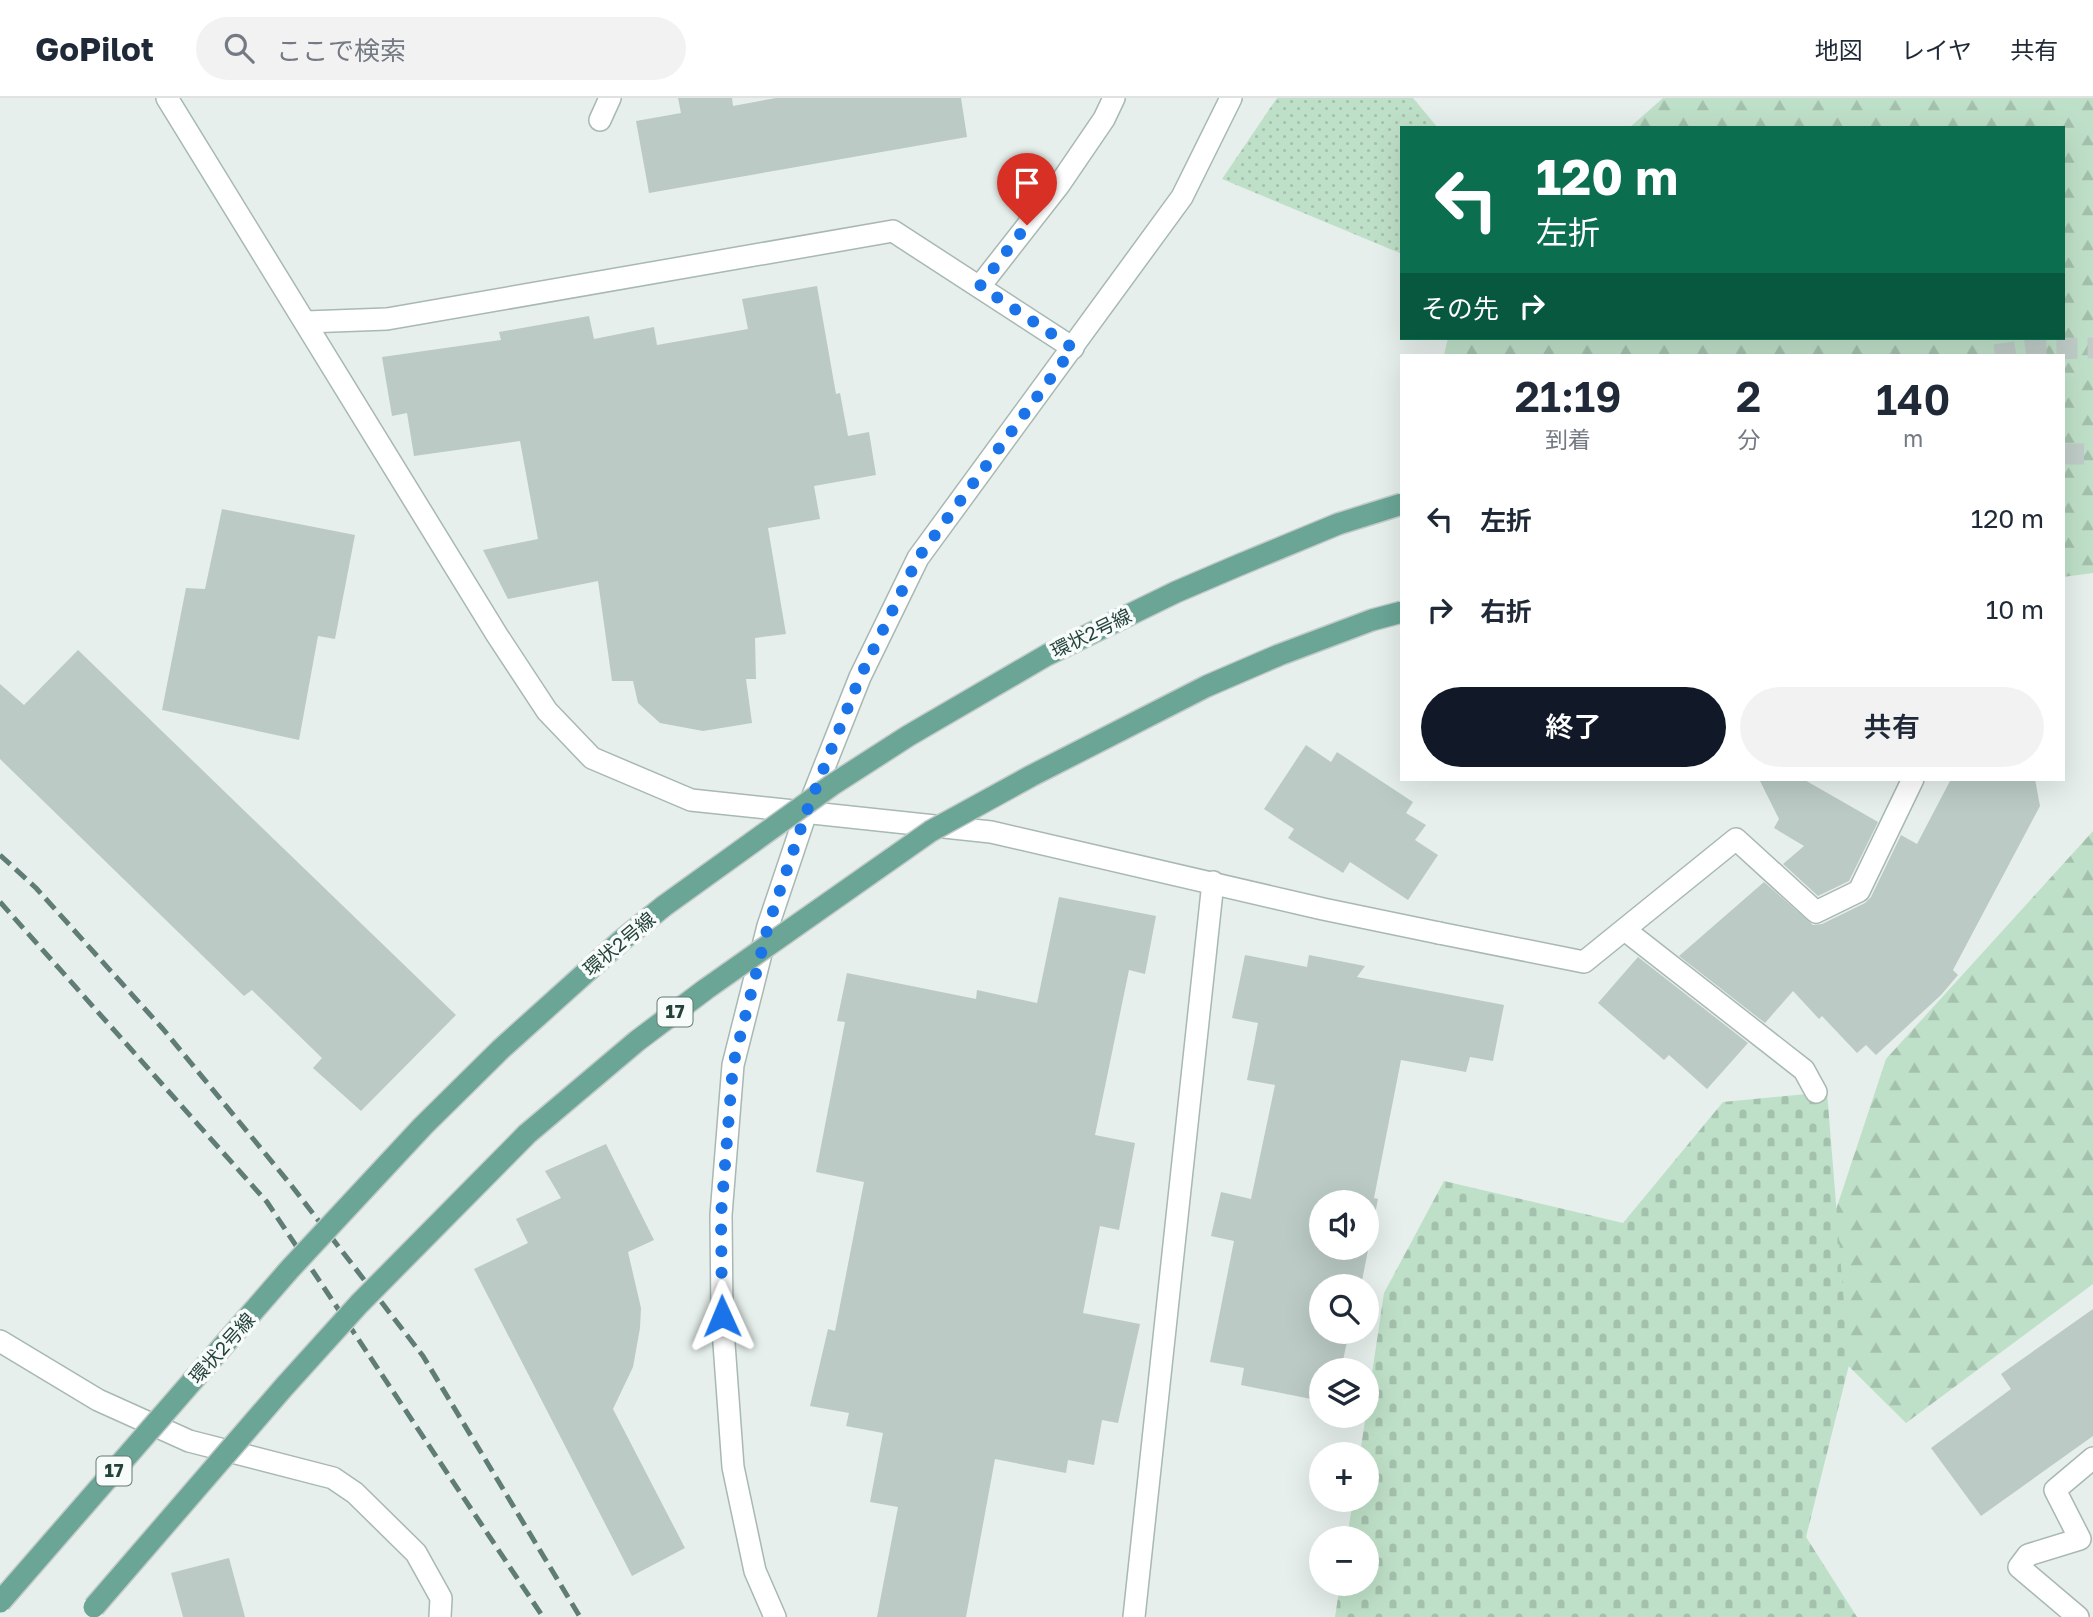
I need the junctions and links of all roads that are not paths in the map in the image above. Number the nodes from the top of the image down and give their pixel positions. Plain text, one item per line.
1 (167, 98) edge
2 (610, 98) edge
3 (1114, 98) edge
4 (1231, 98) edge
5 (600, 120) dead end
6 (980, 286) junction
7 (306, 322) junction
8 (1073, 348) junction
9 (1400, 505) edge
10 (1400, 613) edge
11 (1912, 781) edge
12 (806, 813) junction
13 (1213, 882) junction
14 (1625, 930) junction
15 (1816, 1092) dead end
16 (0, 1341) edge
17 (2093, 1458) edge
18 (0, 1602) edge
19 (94, 1607) dead end
20 (440, 1617) edge
21 (775, 1617) edge
22 (1134, 1617) edge
23 (2078, 1617) edge

1 - 7 street
2 - 5 street
3 - 6 street
4 - 8 street
6 - 7 street
6 - 8 street
7 - 12 street
8 - 12 street
9 - 18 main road, 環状2号線 / 17, bridge
10 - 19 main road, 17, bridge
11 - 14 street
12 - 13 street
12 - 21 street
13 - 14 street
13 - 22 street
14 - 15 street
16 - 20 street
17 - 23 street

